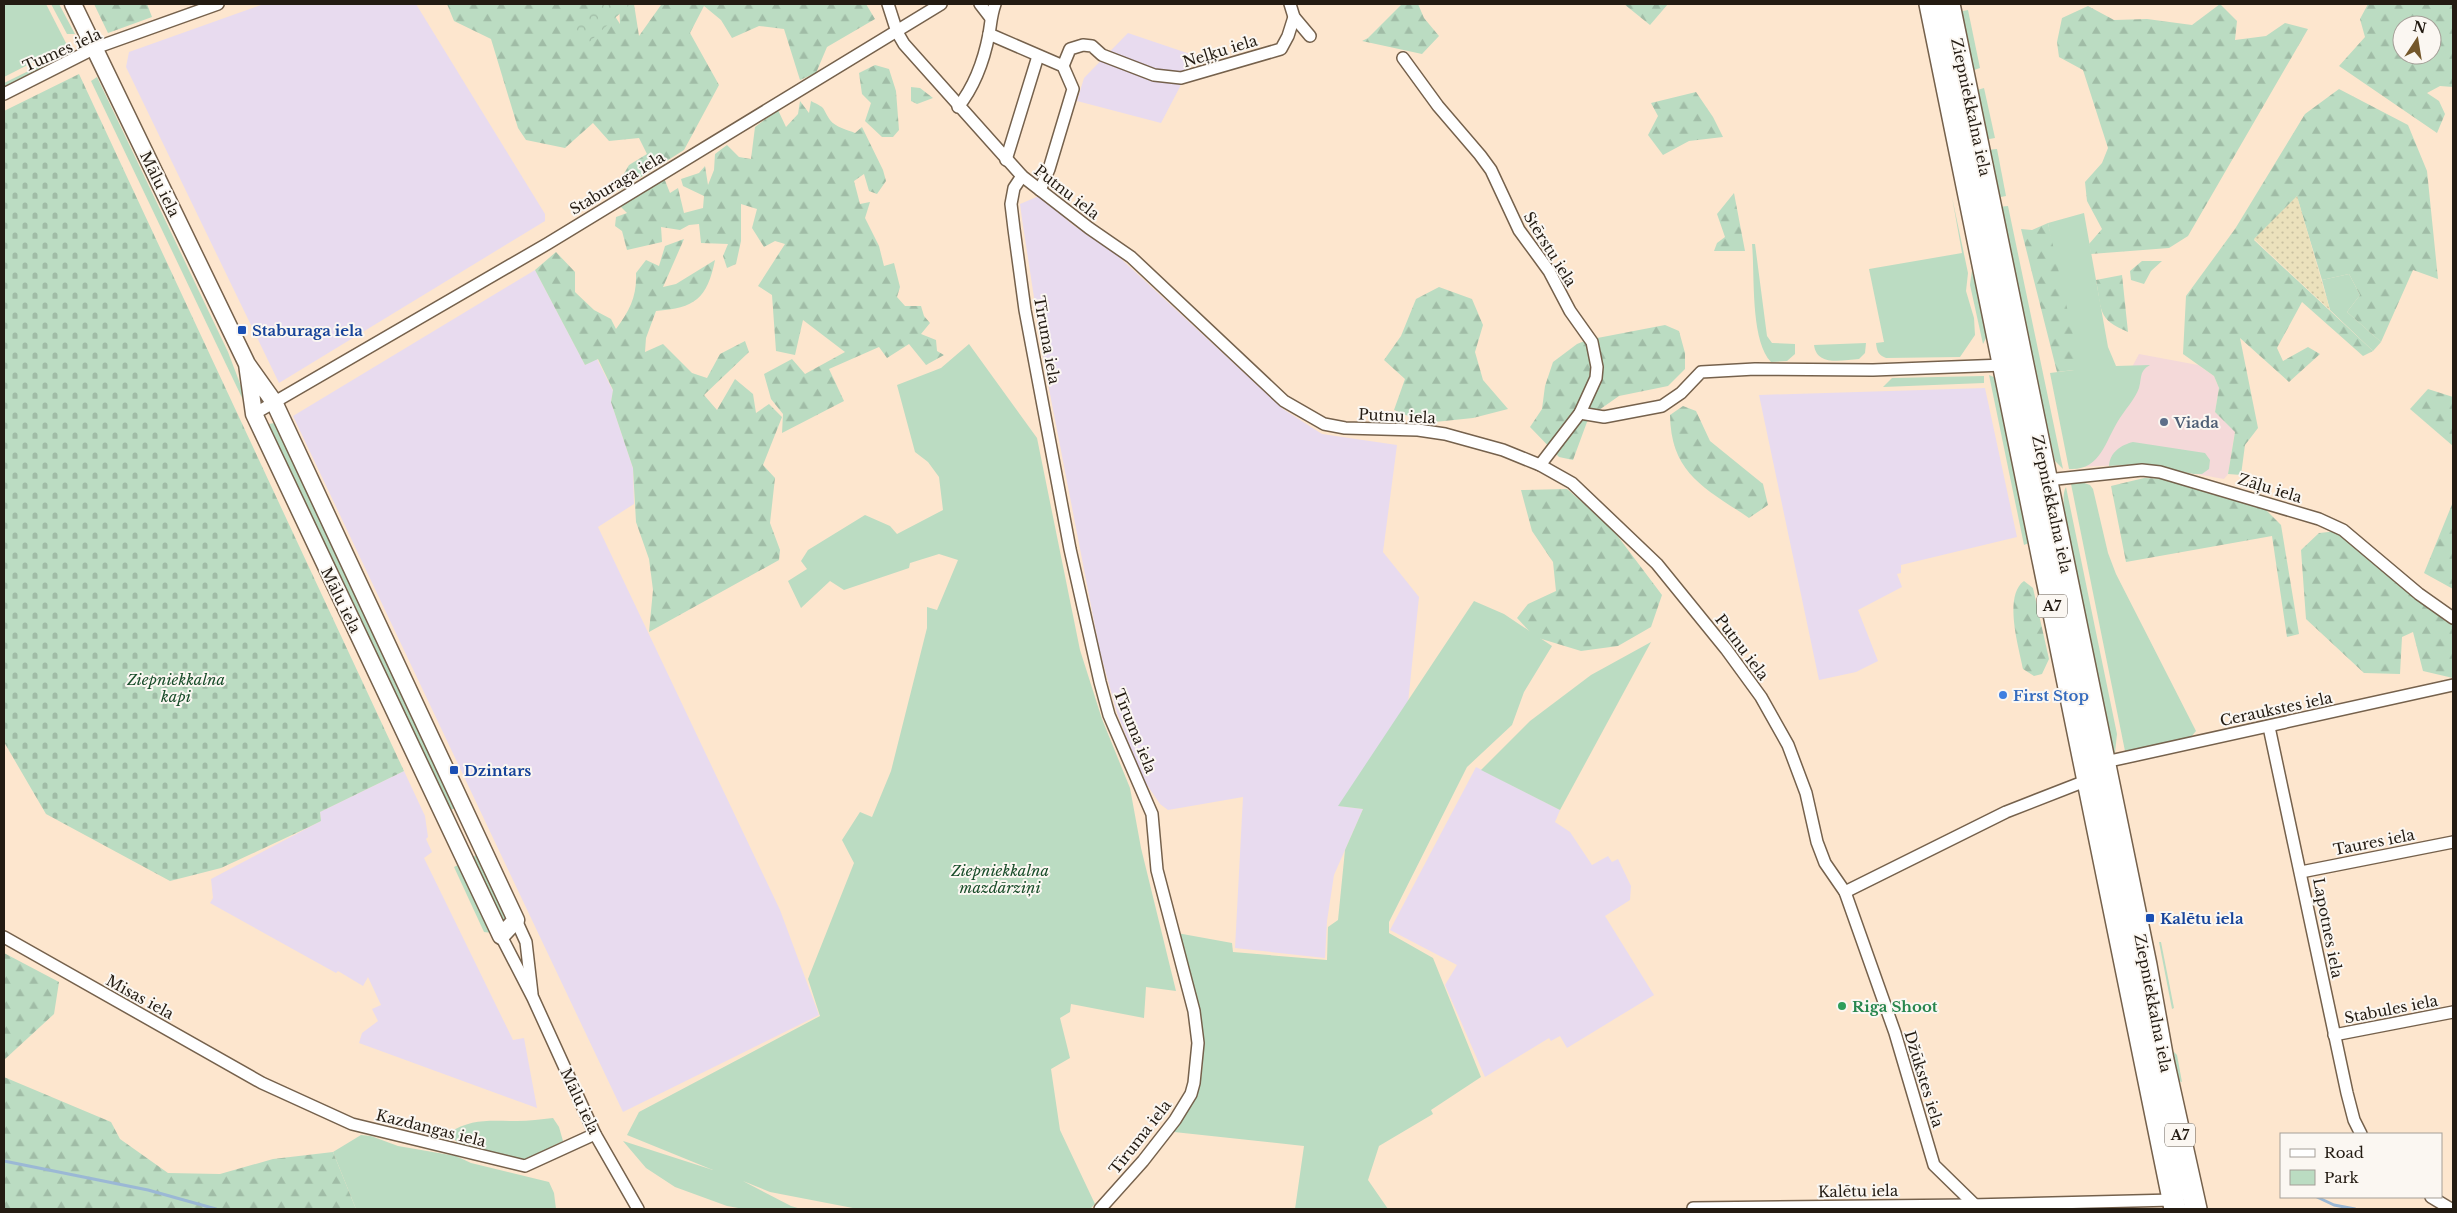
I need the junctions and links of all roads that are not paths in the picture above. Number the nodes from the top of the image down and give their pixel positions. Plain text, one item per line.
1 (73, 4) edge
2 (218, 4) edge
3 (888, 4) edge
4 (941, 4) edge
5 (980, 4) edge
6 (995, 4) edge
7 (1290, 4) edge
8 (1930, 4) edge
9 (1949, 4) edge
10 (990, 17) junction
11 (1294, 17) junction
12 (897, 32) junction
13 (989, 34) junction
14 (1310, 36) dead end
15 (95, 48) junction
16 (1038, 56) junction
17 (1403, 58) dead end
18 (1063, 66) junction
19 (4, 94) edge
20 (958, 106) junction
21 (1006, 160) junction
22 (1022, 176) junction
23 (1040, 190) junction
24 (248, 364) junction
25 (2004, 365) junction
26 (2025, 372) junction
27 (274, 402) junction
28 (1580, 413) junction
29 (254, 414) junction
30 (1540, 464) junction
31 (2047, 480) junction
32 (2453, 618) edge
33 (2068, 632) junction
34 (2453, 685) edge
35 (2269, 727) junction
36 (2105, 762) junction
37 (2088, 780) junction
38 (470, 820) junction
39 (450, 830) junction
40 (2453, 842) edge
41 (2301, 872) junction
42 (1845, 892) junction
43 (516, 920) junction
44 (501, 936) junction
45 (4, 937) edge
46 (533, 998) junction
47 (2453, 1012) edge
48 (2334, 1035) junction
49 (262, 1083) joint
50 (2360, 1133) edge
51 (595, 1134) junction
52 (2433, 1198) edge
53 (636, 1204) edge
54 (2174, 1204) edge
55 (1975, 1205) junction
56 (1693, 1208) edge
57 (648, 1209) edge
58 (1100, 1209) edge
59 (2196, 1209) edge
60 (2451, 1209) edge

1 - 15 street, Mālu iela
2 - 15 street, Tumes iela
3 - 12 street, Putnu iela
4 - 12 street, Staburaga iela
5 - 10 street
6 - 10 street
7 - 11 street
8 - 25 highway, Ziepniekkalna iela / A7
9 - 26 highway, Ziepniekkalna iela / A7
10 - 13 street
11 - 14 street
11 - 18 street, Neļķu iela
12 - 20 street, Putnu iela
12 - 27 street, Staburaga iela
13 - 16 street
13 - 20 street
15 - 19 street, Tumes iela
15 - 24 street, Mālu iela
16 - 18 street
16 - 21 street
17 - 28 street, Stērstu iela
18 - 23 street
20 - 21 street, Putnu iela
21 - 22 street, Putnu iela
22 - 23 street, Putnu iela
22 - 58 street, Tīruma iela
23 - 30 street, Putnu iela
24 - 27 street, Mālu iela
24 - 29 street, Mālu iela
25 - 26 highway
25 - 28 street
25 - 33 highway, Ziepniekkalna iela / A7
26 - 31 highway, Ziepniekkalna iela / A7
27 - 29 street, Staburaga iela
27 - 38 street, Mālu iela
28 - 30 street, Stērstu iela
29 - 39 street, Mālu iela
30 - 42 street, Putnu iela
31 - 32 street, Zāļu iela
31 - 33 highway, Ziepniekkalna iela / A7
33 - 36 highway, Ziepniekkalna iela / A7
33 - 37 highway, Ziepniekkalna iela / A7
34 - 35 street, Ceraukstes iela
35 - 36 street, Ceraukstes iela
35 - 41 street, Lapotnes iela
36 - 59 highway, Ziepniekkalna iela / A7
37 - 42 street
37 - 54 highway, Ziepniekkalna iela / A7
38 - 39 street
38 - 43 street, Mālu iela
39 - 44 street, Mālu iela
40 - 41 street, Taures iela
41 - 48 street, Lapotnes iela
42 - 55 street, Džūkstes iela
43 - 44 street
43 - 46 street, Mālu iela
44 - 46 street, Mālu iela
45 - 49 street, Misas iela
46 - 51 street, Mālu iela
47 - 48 street, Stabules iela
48 - 50 street, Lapotnes iela
49 - 51 street, Kazdangas iela
51 - 53 street, Mālu iela
52 - 60 street
53 - 57 street, Mālu iela
54 - 55 street, Kalētu iela
55 - 56 street, Kalētu iela

